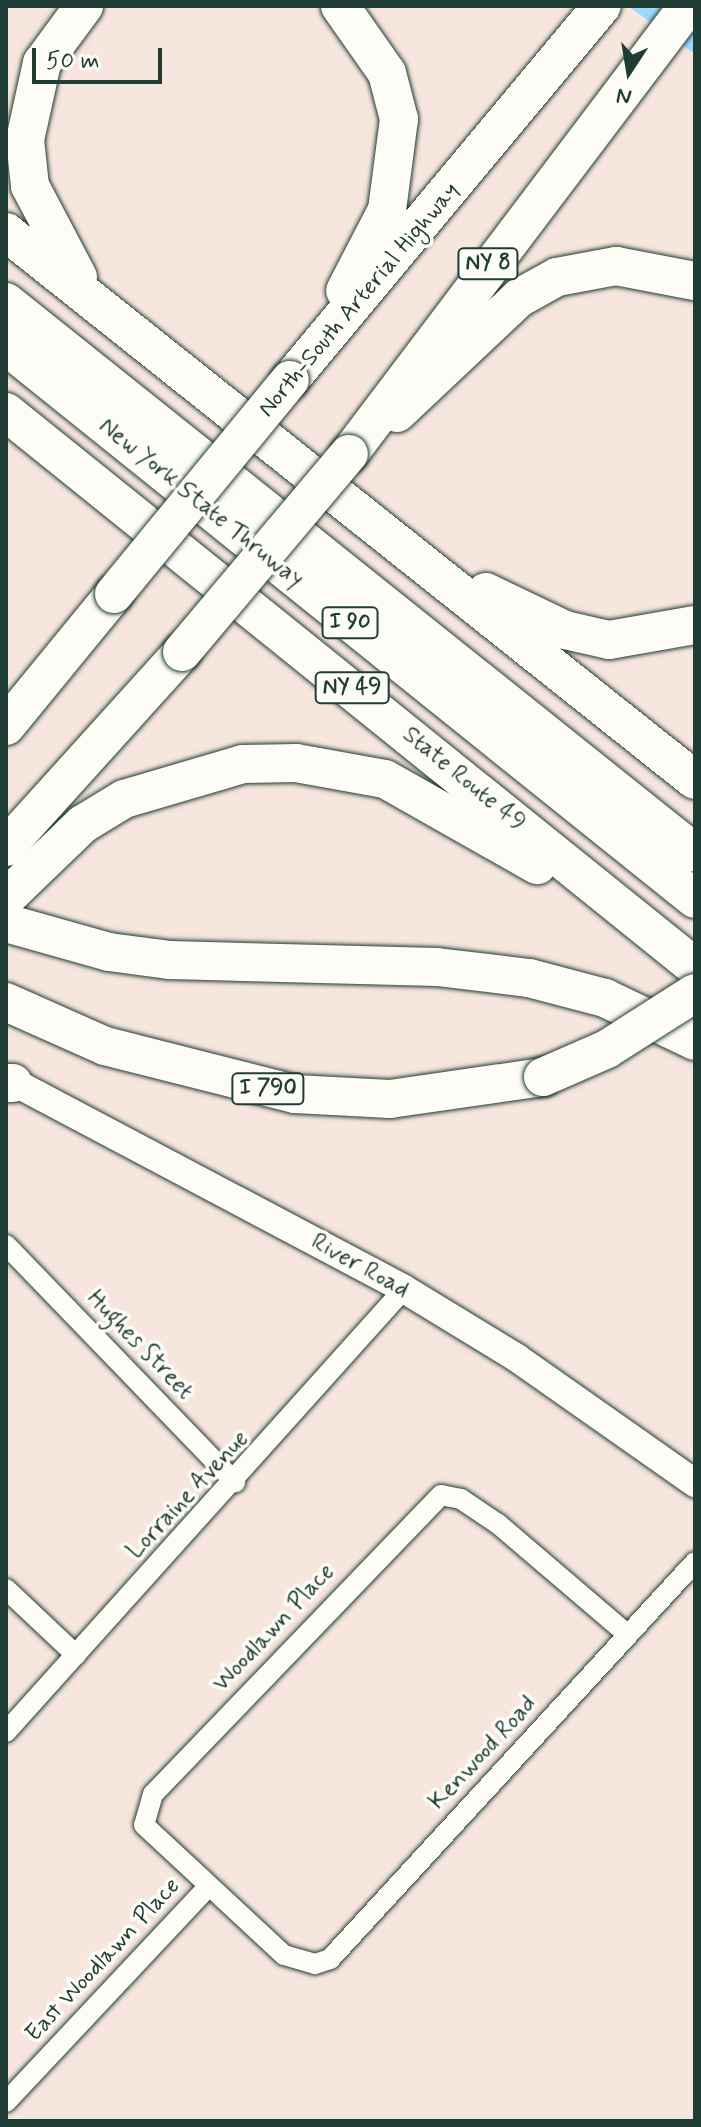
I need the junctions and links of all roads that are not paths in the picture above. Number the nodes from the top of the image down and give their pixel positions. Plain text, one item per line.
1 (84, 6) edge
2 (340, 6) edge
3 (602, 6) edge
4 (688, 6) edge
5 (6, 232) edge
6 (695, 281) edge
7 (6, 302) edge
8 (97, 306) junction
9 (6, 346) edge
10 (290, 380) junction
11 (6, 412) edge
12 (349, 454) junction
13 (346, 506) junction
14 (695, 625) edge
15 (6, 726) edge
16 (695, 780) edge
17 (6, 847) edge
18 (695, 853) edge
19 (20, 886) edge
20 (695, 899) edge
21 (6, 923) edge
22 (687, 961) edge
23 (695, 993) edge
24 (6, 1002) edge
25 (695, 1041) edge
26 (8, 1081) edge
27 (6, 1245) edge
28 (404, 1289) junction
29 (235, 1482) junction
30 (695, 1483) edge
31 (695, 1562) edge
32 (6, 1589) edge
33 (627, 1634) junction
34 (76, 1655) junction
35 (6, 1732) edge
36 (206, 1889) junction
37 (302, 1963) joint
38 (6, 2102) edge

1 - 8 highway
2 - 10 highway
3 - 10 highway, North-South Arterial Highway
4 - 12 highway, NY 8
5 - 8 highway
6 - 12 highway
7 - 18 highway, New York State Thruway / I 90
8 - 13 highway
9 - 20 highway, New York State Thruway / I 90
10 - 15 highway, North-South Arterial Highway, bridge
11 - 22 highway, State Route 49 / NY 49
12 - 17 highway, NY 8, bridge
13 - 14 highway
13 - 16 highway
19 - 22 highway
21 - 25 highway
23 - 24 highway, I 790, bridge
26 - 28 main road, River Road
27 - 29 street, Hughes Street
28 - 29 street, Lorraine Avenue
28 - 30 main road, River Road
29 - 34 street, Lorraine Avenue
31 - 33 street, Kenwood Road
32 - 34 street
33 - 36 street, Woodlawn Place
33 - 37 street, Kenwood Road
34 - 35 street, Lorraine Avenue
36 - 37 street, Woodlawn Place
36 - 38 street, East Woodlawn Place

